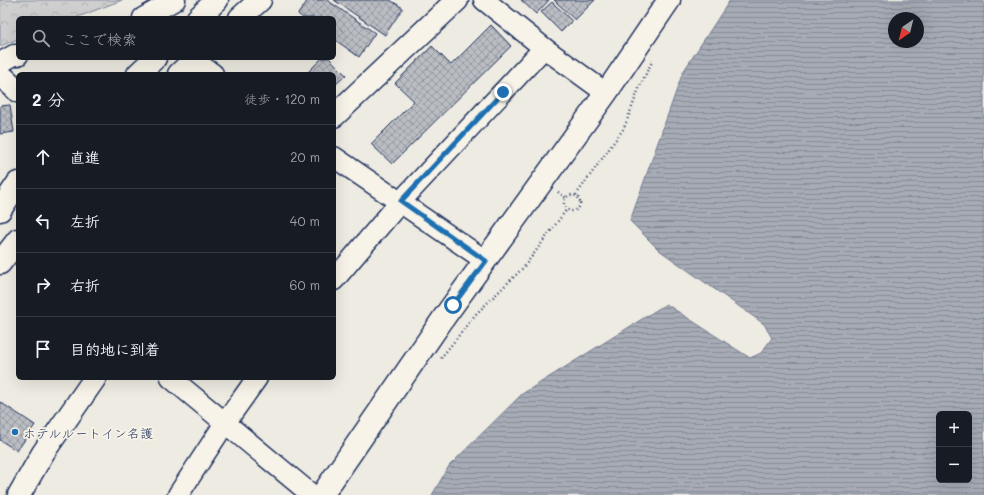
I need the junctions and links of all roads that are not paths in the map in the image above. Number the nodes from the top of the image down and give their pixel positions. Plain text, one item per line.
1 (174, 0) edge
2 (217, 0) edge
3 (260, 0) edge
4 (457, 0) edge
5 (484, 0) edge
6 (669, 0) edge
7 (146, 16) edge
8 (200, 16) edge
9 (242, 16) edge
10 (544, 48) junction
11 (16, 55) edge
12 (153, 60) edge
13 (189, 64) edge
14 (140, 72) edge
15 (208, 72) edge
16 (8, 78) edge
17 (606, 93) junction
18 (336, 114) edge
19 (336, 157) edge
20 (16, 186) edge
21 (401, 201) junction
22 (16, 203) edge
23 (0, 210) edge
24 (0, 222) edge
25 (486, 261) junction
26 (336, 278) edge
27 (94, 380) edge
28 (173, 380) edge
29 (257, 380) edge
30 (225, 423) junction
31 (19, 495) edge
32 (178, 495) edge
33 (312, 495) edge
34 (322, 495) edge

1 - 7 street
2 - 8 main road
3 - 9 main road
4 - 18 main road
5 - 10 street
6 - 17 main road
10 - 17 street
10 - 21 street
11 - 16 street
12 - 14 main road
13 - 15 street
17 - 25 main road
19 - 21 street
20 - 23 main road
21 - 25 street
21 - 26 street
22 - 24 main road
25 - 34 main road
27 - 31 main road
28 - 30 street
29 - 30 street
30 - 32 street
30 - 33 street

